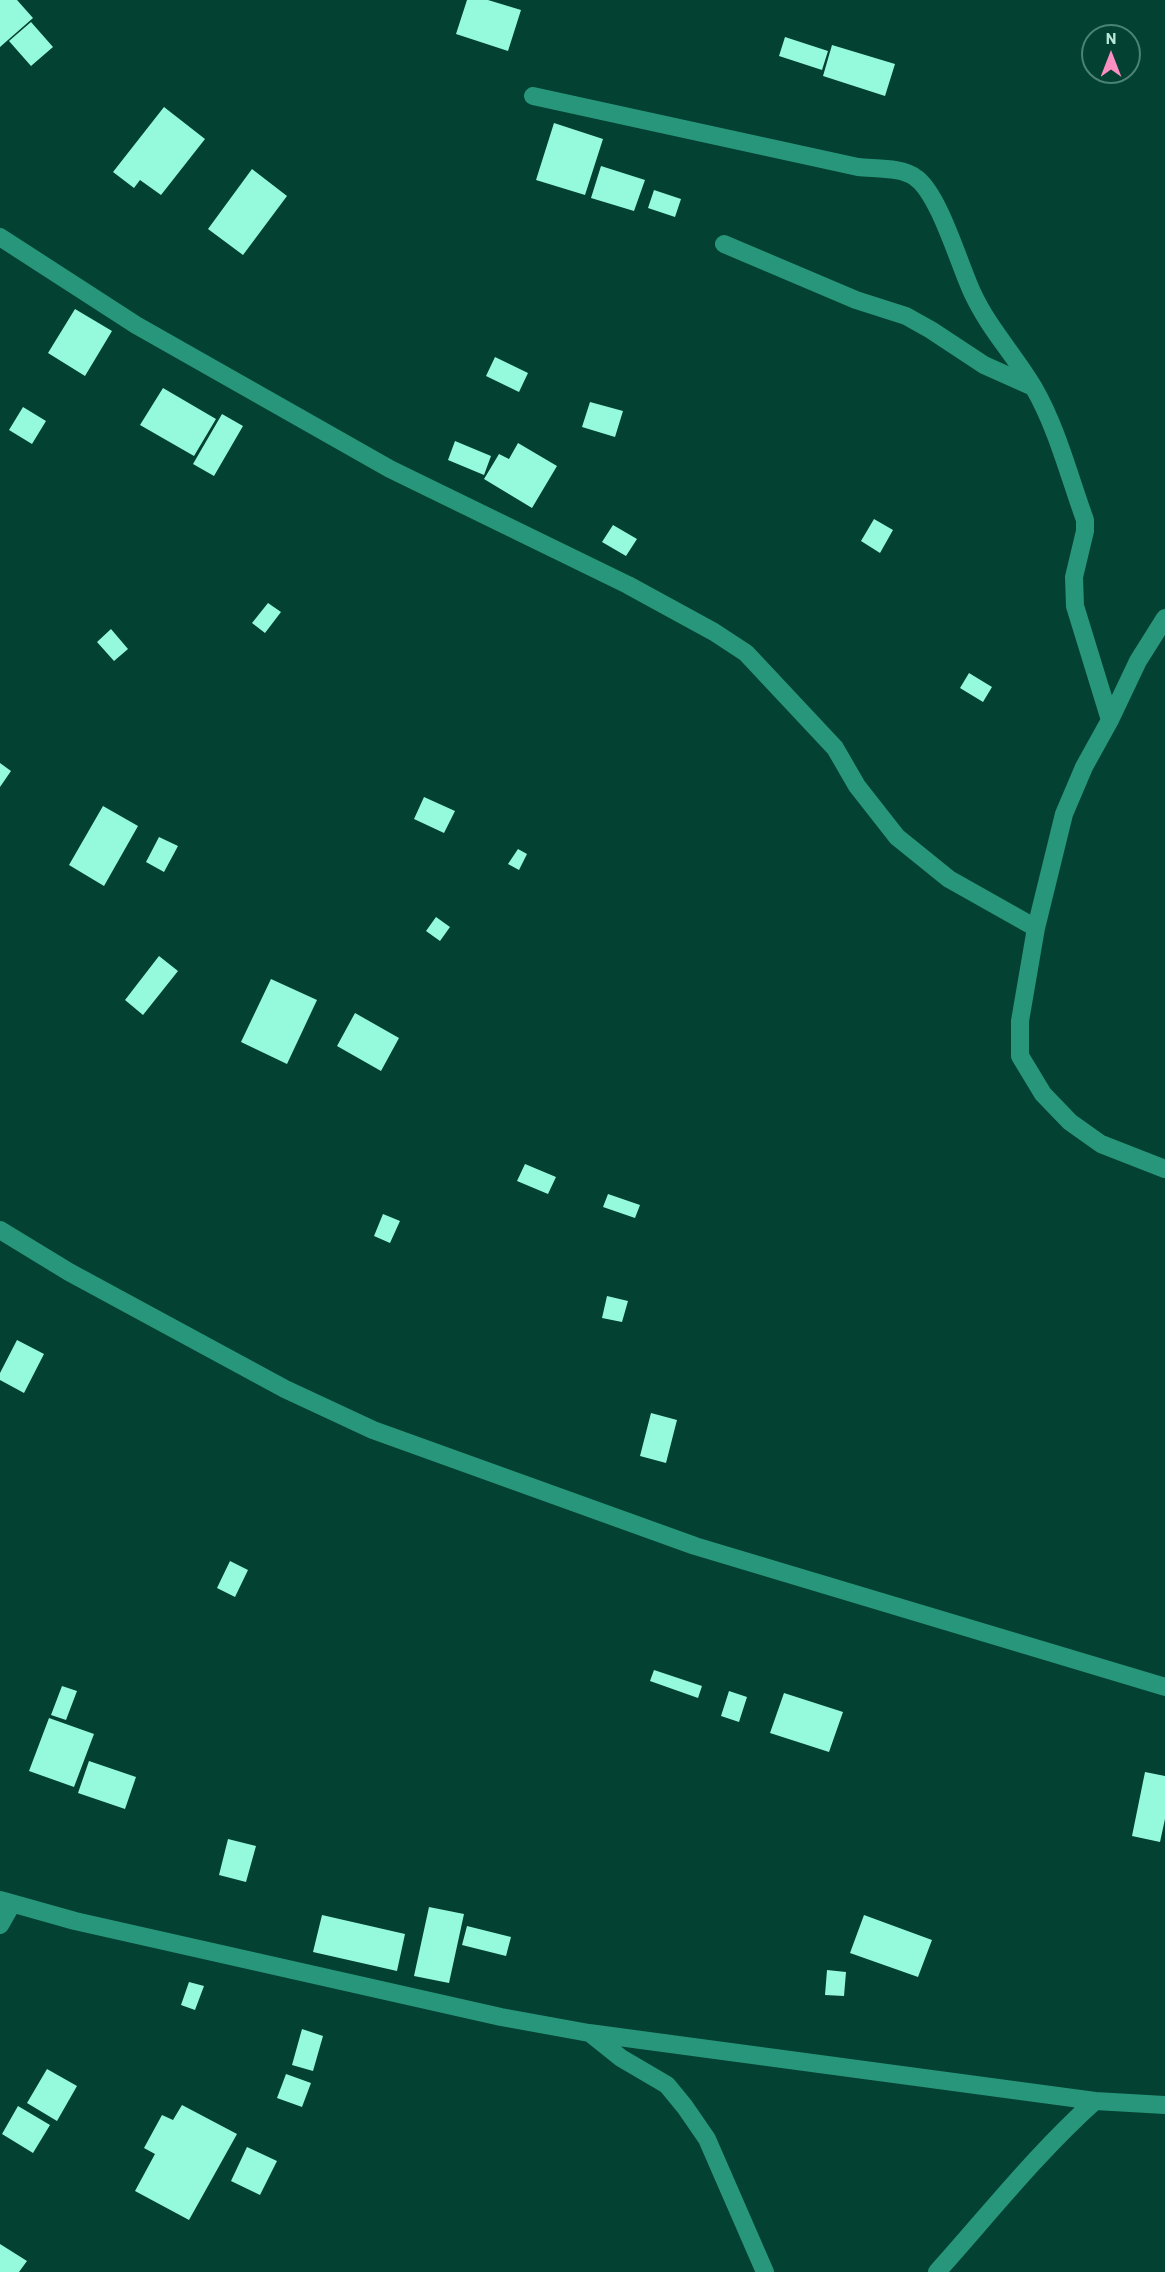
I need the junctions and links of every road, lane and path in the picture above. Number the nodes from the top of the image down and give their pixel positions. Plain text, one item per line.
1 (533, 96) dead end
2 (0, 237) edge
3 (724, 244) dead end
4 (1033, 387) junction
5 (1165, 618) edge
6 (1110, 720) junction
7 (1036, 928) junction
8 (1165, 1169) edge
9 (0, 1230) edge
10 (1165, 1687) edge
11 (6, 1902) edge
12 (0, 1925) edge
13 (589, 2033) junction
14 (1095, 2101) junction
15 (1165, 2105) edge
16 (765, 2272) edge
17 (937, 2272) edge

1 - 4 street
2 - 7 street
3 - 4 street
4 - 6 street
5 - 6 street
6 - 7 street
7 - 8 street
9 - 10 street
11 - 12 street
11 - 13 street
13 - 14 street
13 - 16 street
14 - 15 street
14 - 17 street

